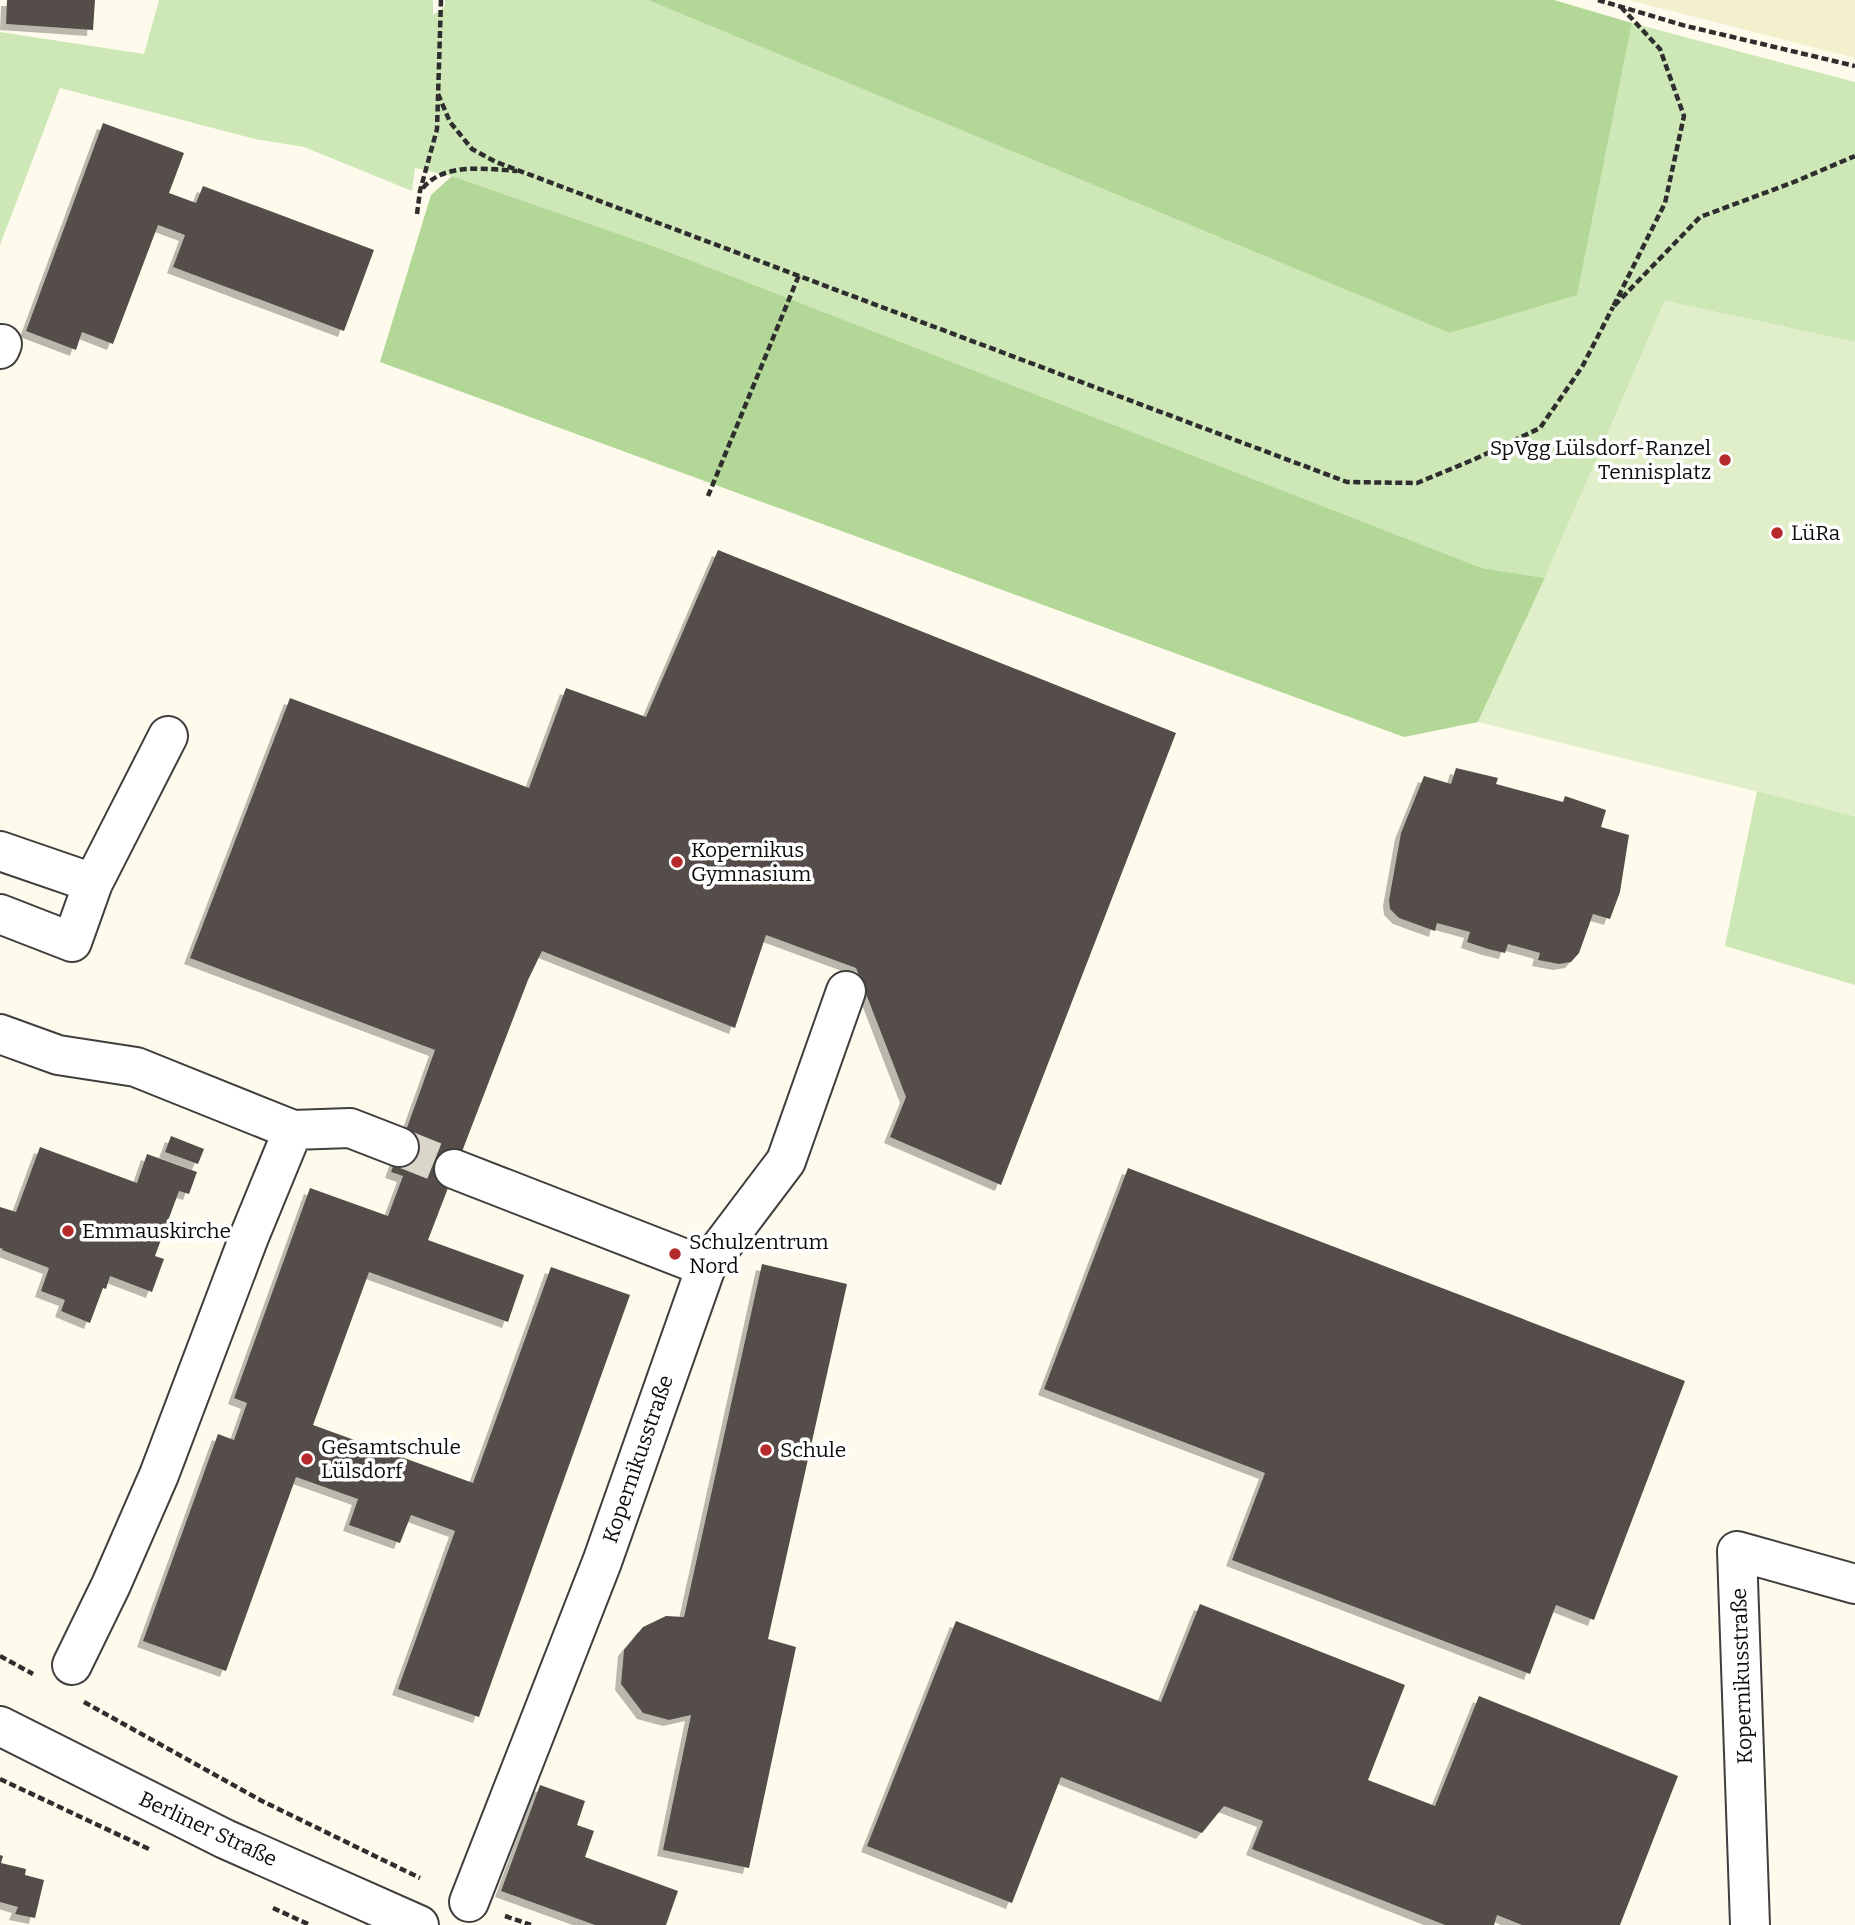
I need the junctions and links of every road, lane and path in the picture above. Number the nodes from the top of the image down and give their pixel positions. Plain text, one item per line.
1 (441, 0) edge
2 (1598, 0) edge
3 (1621, 7) junction
4 (1855, 66) edge
5 (438, 94) junction
6 (1855, 156) edge
7 (523, 172) junction
8 (420, 191) junction
9 (417, 214) dead end
10 (799, 275) junction
11 (1613, 307) junction
12 (708, 496) dead end
13 (168, 736) dead end
14 (0, 851) edge
15 (93, 883) junction
16 (0, 914) edge
17 (846, 991) dead end
18 (0, 1034) edge
19 (293, 1130) junction
20 (399, 1147) tunnel mouth
21 (454, 1169) tunnel mouth
22 (706, 1267) junction
23 (1855, 1584) edge
24 (0, 1656) edge
25 (60, 1679) junction
26 (0, 1726) edge
27 (469, 1902) junction
28 (419, 1925) edge
29 (530, 1925) edge
30 (1750, 1925) edge

1 - 5 path
2 - 3 path
3 - 4 path
3 - 11 path
5 - 7 path
5 - 8 path
6 - 11 path
7 - 8 path
7 - 10 path
8 - 9 path
10 - 11 path
10 - 12 path
13 - 15 street
14 - 15 street
15 - 16 street
17 - 22 street, Kopernikusstraße
18 - 19 street
19 - 20 street
19 - 25 street
21 - 22 street
22 - 27 street, Kopernikusstraße
23 - 30 street, Kopernikusstraße
24 - 25 path
25 - 27 path
26 - 28 street, Berliner Straße
27 - 29 path

